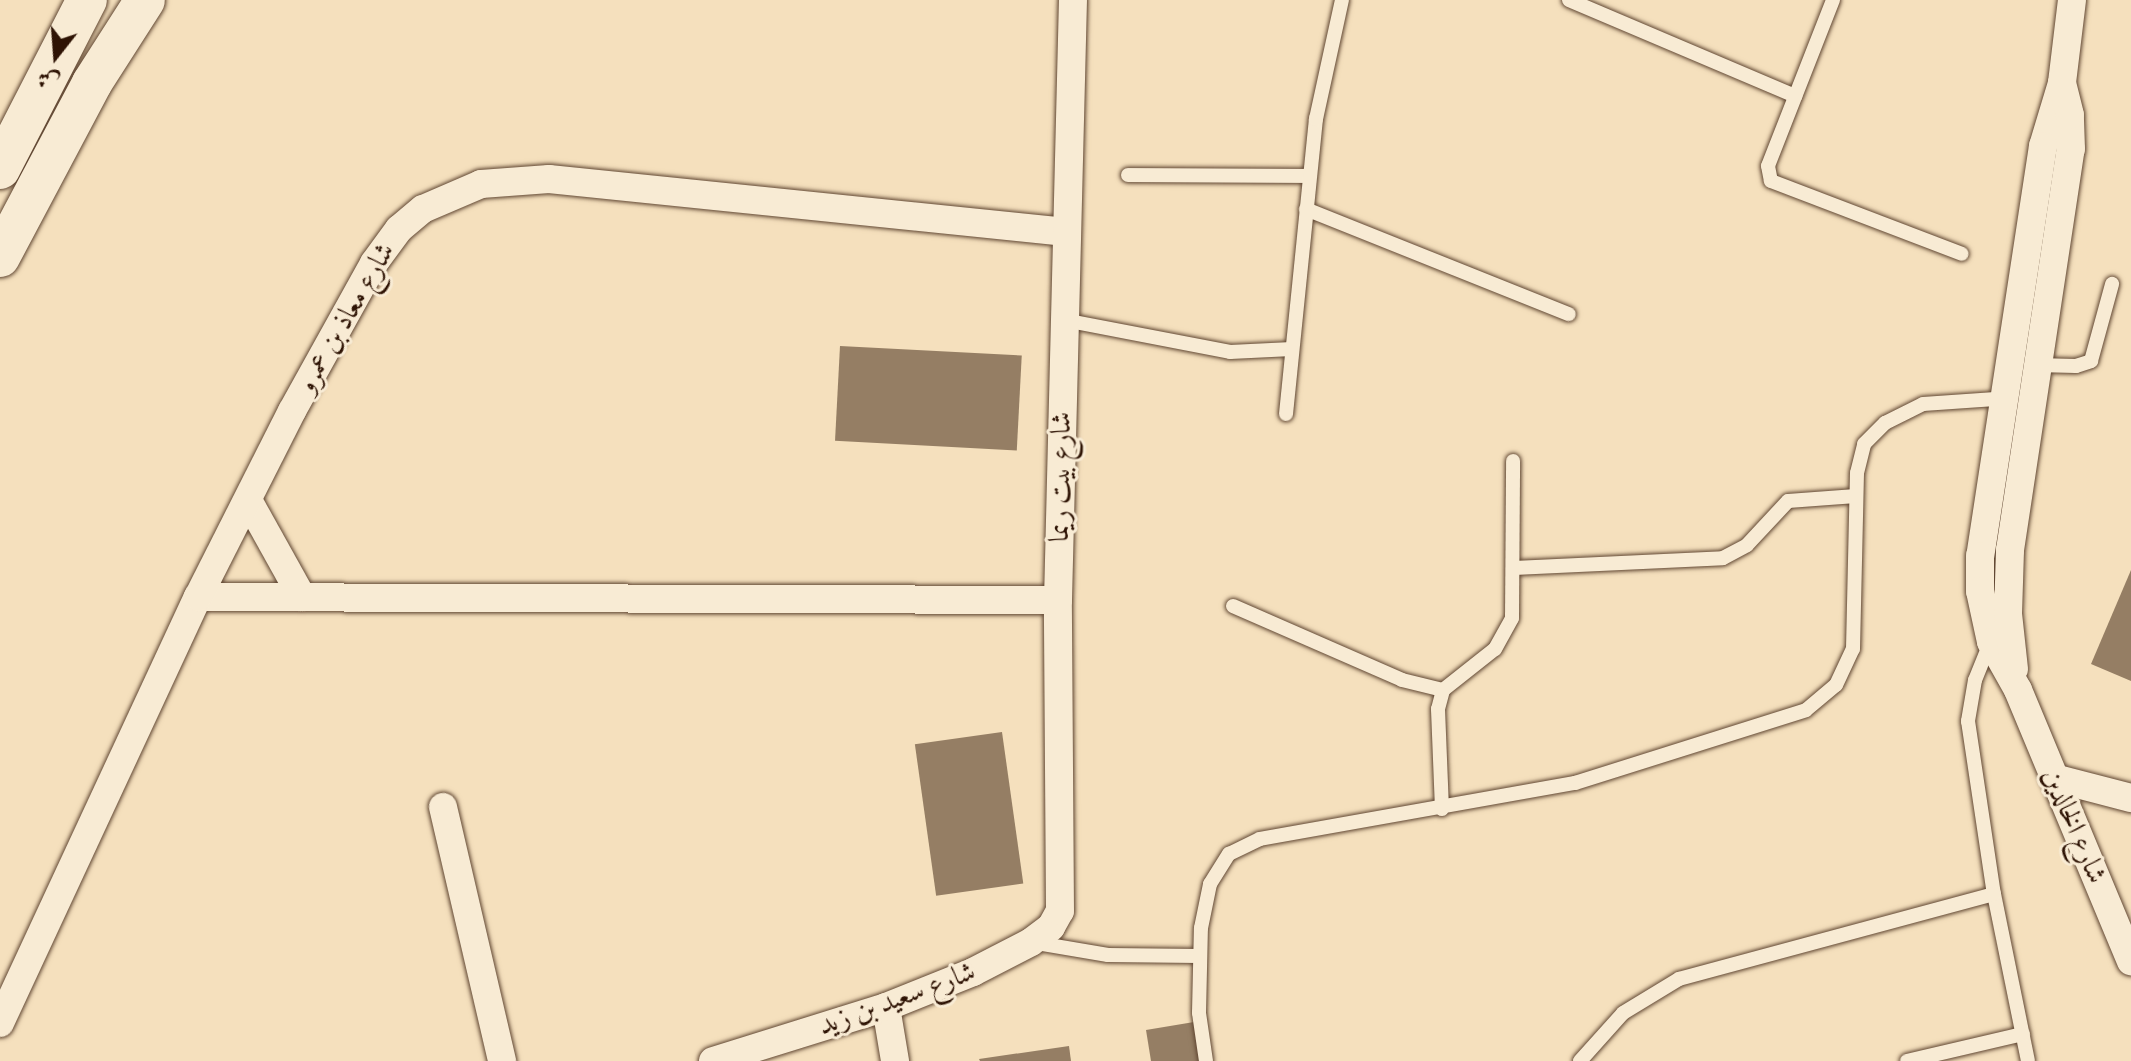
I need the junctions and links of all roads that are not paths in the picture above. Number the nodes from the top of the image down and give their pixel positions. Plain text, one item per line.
1 (87, 0) edge
2 (145, 0) edge
3 (1073, 0) edge
4 (1342, 0) edge
5 (1569, 0) edge
6 (1833, 0) edge
7 (2072, 0) edge
8 (2062, 83) junction
9 (1795, 96) junction
10 (0, 169) edge
11 (1128, 175) dead end
12 (1309, 176) junction
13 (1306, 209) junction
14 (1066, 232) junction
15 (1962, 254) dead end
16 (0, 257) edge
17 (2112, 284) dead end
18 (1569, 314) dead end
19 (1064, 320) junction
20 (1292, 349) junction
21 (2009, 365) junction
22 (2039, 365) junction
23 (2034, 398) junction
24 (2004, 399) junction
25 (1286, 414) dead end
26 (1513, 461) dead end
27 (1856, 496) junction
28 (248, 500) junction
29 (1514, 568) junction
30 (198, 597) junction
31 (302, 597) junction
32 (1058, 600) junction
33 (1233, 606) dead end
34 (2000, 638) junction
35 (1443, 690) junction
36 (2054, 778) junction
37 (2131, 798) edge
38 (443, 807) dead end
39 (1442, 809) junction
40 (1994, 894) junction
41 (1031, 942) junction
42 (1199, 956) junction
43 (2131, 961) edge
44 (886, 1007) junction
45 (0, 1023) edge
46 (2023, 1034) junction
47 (502, 1061) edge
48 (713, 1061) edge
49 (895, 1061) edge
50 (1206, 1061) edge
51 (1580, 1061) edge
52 (1910, 1061) edge
53 (2028, 1061) edge

1 - 10 main road
2 - 16 main road
3 - 14 street, شارع بيت ريما
4 - 12 lane
5 - 9 lane
6 - 9 lane
7 - 8 street
8 - 21 street
8 - 22 street
9 - 15 lane
11 - 12 lane
12 - 13 lane
13 - 18 lane
13 - 20 lane
14 - 19 street, شارع بيت ريما
14 - 28 street, شارع معاذ بن عمرو
17 - 22 lane
19 - 20 lane
19 - 32 street, شارع بيت ريما
20 - 25 lane
21 - 22 lane
21 - 24 street
22 - 23 street
23 - 24 lane
23 - 34 street
24 - 27 lane
24 - 34 street
26 - 29 lane
27 - 29 lane
27 - 39 lane
28 - 30 street, شارع معاذ بن عمرو
28 - 31 street
29 - 35 lane
30 - 31 street
30 - 45 street, شارع معاذ بن عمرو
31 - 32 street
32 - 41 street, شارع بيت ريما
33 - 35 lane
34 - 36 street, شارع الخالدين
34 - 40 lane
35 - 39 lane
36 - 37 street
36 - 43 street, شارع الخالدين
38 - 47 street
39 - 42 lane
40 - 46 lane
40 - 51 lane
41 - 42 lane
41 - 44 street, شارع سعيد بن زيد
42 - 50 lane
44 - 48 street, شارع سعيد بن زيد
44 - 49 street
46 - 52 lane
46 - 53 lane

